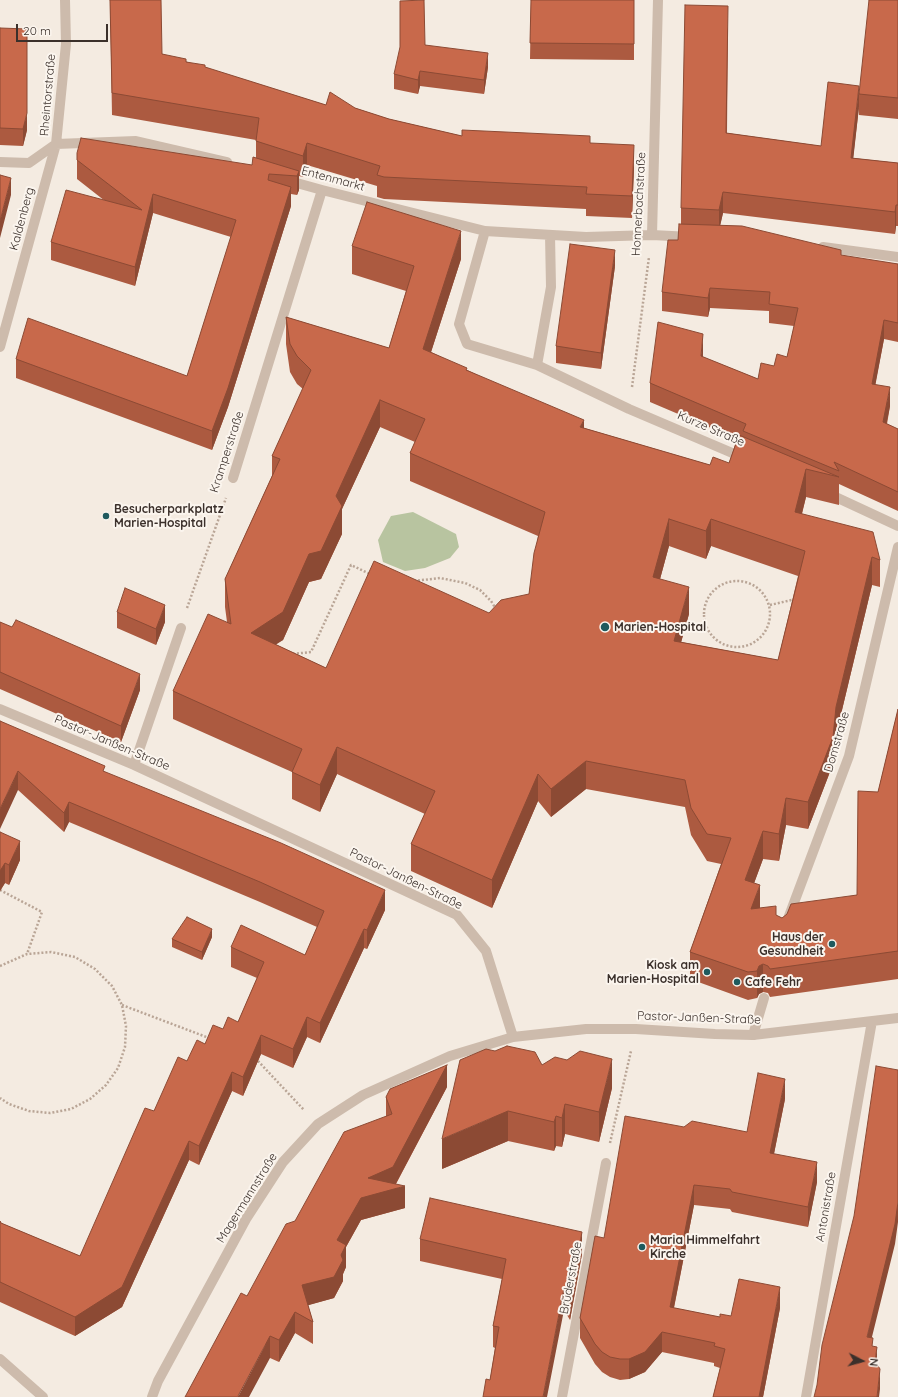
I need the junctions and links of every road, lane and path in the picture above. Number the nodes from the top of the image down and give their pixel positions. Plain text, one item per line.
1 (65, 0) edge
2 (658, 0) edge
3 (56, 144) junction
4 (0, 162) edge
5 (236, 164) edge
6 (279, 177) edge
7 (322, 190) junction
8 (486, 231) junction
9 (550, 235) junction
10 (652, 235) junction
11 (699, 237) edge
12 (814, 246) edge
13 (898, 257) edge
14 (0, 347) edge
15 (537, 365) junction
16 (629, 409) junction
17 (752, 461) edge
18 (233, 478) joint
19 (817, 488) dead end
20 (898, 526) edge
21 (898, 547) edge
22 (377, 577) edge
23 (407, 581) edge
24 (800, 598) edge
25 (770, 605) junction
26 (499, 614) edge
27 (181, 628) joint
28 (287, 655) edge
29 (0, 709) edge
30 (134, 765) junction
31 (0, 890) edge
32 (786, 925) edge
33 (27, 954) junction
34 (0, 966) edge
35 (764, 998) dead end
36 (122, 1005) junction
37 (898, 1018) edge
38 (872, 1021) junction
39 (636, 1029) junction
40 (753, 1034) junction
41 (514, 1037) junction
42 (210, 1038) edge
43 (258, 1061) edge
44 (0, 1098) edge
45 (318, 1124) junction
46 (606, 1163) joint
47 (0, 1359) edge
48 (43, 1397) edge
49 (152, 1397) edge
50 (562, 1397) edge
51 (806, 1397) edge

1 - 3 street, Rheintorstraße
2 - 10 street, Honnerbachstraße
3 - 4 street
3 - 5 street
3 - 14 street, Kaldenberg
6 - 7 street, Entenmarkt
7 - 8 street, Entenmarkt
7 - 18 street, Kramperstraße
8 - 9 street, Entenmarkt
8 - 15 street
9 - 10 street, Entenmarkt
9 - 15 street
10 - 11 street, Entenmarkt
10 - 16 path, Honnerbachstraße
12 - 13 street
15 - 16 street, Kurze Straße
16 - 17 street, Kurze Straße
18 - 27 path, Kramperstraße
19 - 20 street
21 - 32 street, Domstraße
22 - 28 path
23 - 26 path
24 - 25 path
25 - 25 path
27 - 30 street
29 - 30 street, Pastor-Janßen-Straße
30 - 41 street, Pastor-Janßen-Straße
31 - 33 path
33 - 34 path
33 - 36 path
35 - 40 street
36 - 42 path
36 - 44 path
37 - 38 street, Pastor-Janßen-Straße
38 - 40 street, Pastor-Janßen-Straße
38 - 51 street, Antonistraße
39 - 40 street, Pastor-Janßen-Straße
39 - 41 street, Pastor-Janßen-Straße
39 - 46 path
41 - 45 street, Magermannstraße
43 - 45 path
45 - 49 street, Magermannstraße
46 - 50 street, Brüderstraße
47 - 48 street

